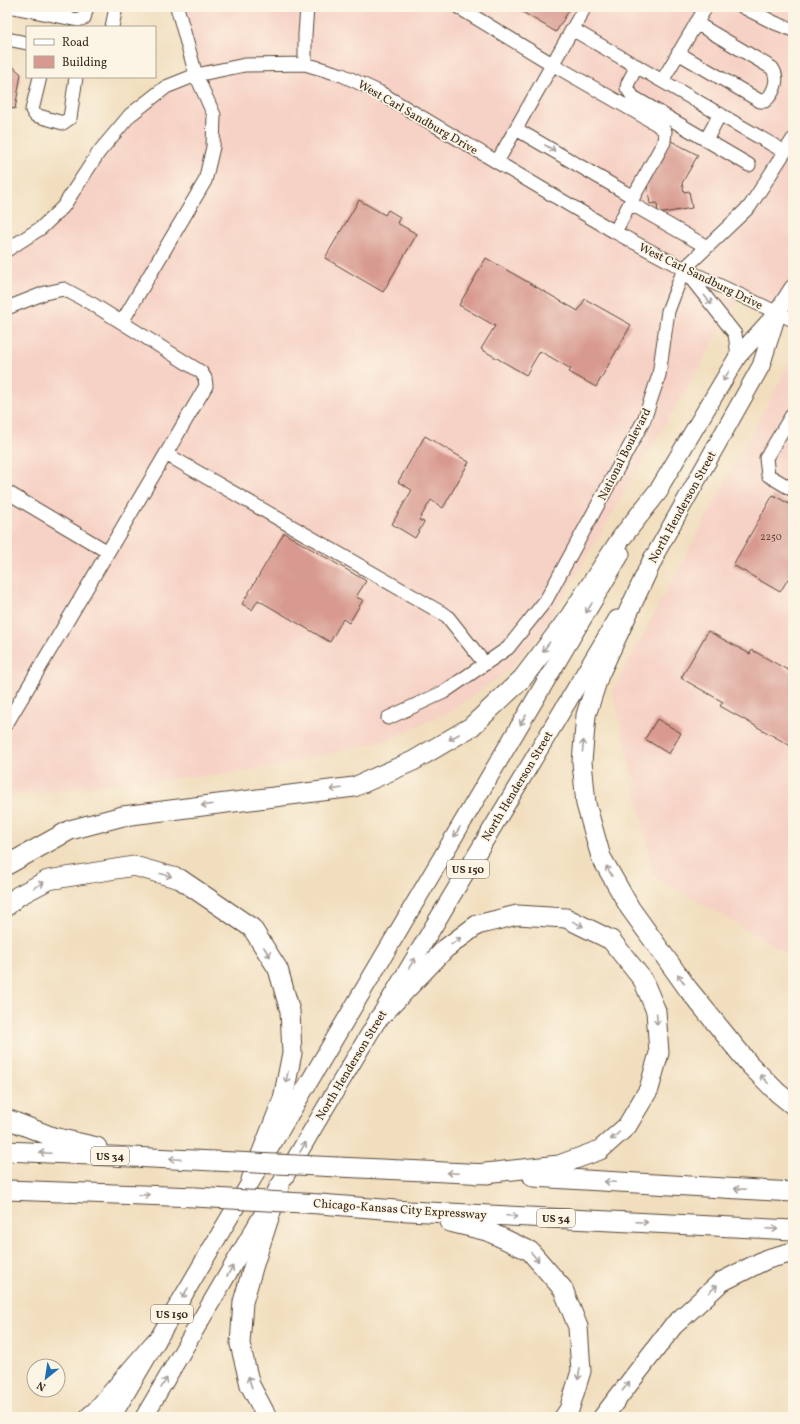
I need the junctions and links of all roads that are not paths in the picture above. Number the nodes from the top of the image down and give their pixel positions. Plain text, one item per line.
1 (13, 7) edge
2 (87, 7) edge
3 (116, 7) edge
4 (177, 7) edge
5 (308, 7) edge
6 (458, 7) edge
7 (585, 7) edge
8 (706, 7) edge
9 (751, 9) edge
10 (50, 11) edge
11 (696, 22) junction
12 (112, 26) edge
13 (572, 29) junction
14 (793, 30) edge
15 (7, 39) edge
16 (26, 43) edge
17 (678, 53) junction
18 (305, 64) junction
19 (552, 64) junction
20 (637, 66) junction
21 (196, 75) junction
22 (40, 78) edge
23 (76, 78) edge
24 (662, 81) junction
25 (720, 114) junction
26 (516, 129) junction
27 (793, 139) edge
28 (706, 140) junction
29 (785, 152) junction
30 (497, 162) junction
31 (749, 165) dead end
32 (631, 200) junction
33 (615, 232) junction
34 (707, 247) junction
35 (7, 250) edge
36 (684, 269) junction
37 (793, 288) edge
38 (7, 308) edge
39 (777, 314) junction
40 (793, 320) edge
41 (122, 322) junction
42 (738, 356) junction
43 (793, 413) edge
44 (166, 454) junction
45 (659, 490) junction
46 (793, 490) edge
47 (7, 492) edge
48 (108, 552) junction
49 (654, 557) junction
50 (485, 664) junction
51 (388, 718) dead end
52 (7, 723) edge
53 (7, 864) edge
54 (7, 906) edge
55 (379, 1018) junction
56 (793, 1105) edge
57 (7, 1119) edge
58 (7, 1151) edge
59 (139, 1158) junction
60 (476, 1174) junction
61 (251, 1180) junction
62 (279, 1187) junction
63 (7, 1190) edge
64 (793, 1192) edge
65 (122, 1194) junction
66 (7, 1199) edge
67 (408, 1212) junction
68 (793, 1230) edge
69 (793, 1252) edge
70 (156, 1341) junction
71 (89, 1417) edge
72 (112, 1417) edge
73 (144, 1417) edge
74 (267, 1417) edge
75 (564, 1417) edge
76 (603, 1417) edge

1 - 10 street
2 - 10 street
3 - 12 street
4 - 21 street
5 - 18 street
6 - 19 street
7 - 13 street
8 - 11 street
9 - 14 street
11 - 17 street
11 - 17 street
13 - 19 street
13 - 20 street
15 - 16 street
17 - 24 street
18 - 21 street, West Carl Sandburg Drive
18 - 30 street, West Carl Sandburg Drive
19 - 26 street
19 - 32 street
20 - 24 street
20 - 28 street
21 - 35 street, West Carl Sandburg Drive
21 - 41 street
22 - 23 street
24 - 25 street
25 - 28 street
25 - 29 street
26 - 30 street
26 -> 32 street
27 - 29 street, National Boulevard
28 - 31 street
29 - 34 street, National Boulevard
30 - 33 street, West Carl Sandburg Drive
32 - 33 street
32 - 34 street
33 - 36 street, West Carl Sandburg Drive
34 - 36 street, National Boulevard
36 - 39 street, West Carl Sandburg Drive
36 -> 42 street
36 - 50 street, National Boulevard
37 - 39 main road, North Henderson Street / US 150
38 - 41 street
39 - 40 street, West Carl Sandburg Drive
39 - 42 main road, North Henderson Street / US 150
39 - 49 main road, North Henderson Street / US 150
41 - 44 street
42 -> 45 main road, North Henderson Street / US 150
43 - 46 street
44 - 48 street
44 - 50 street
45 -> 53 highway
45 -> 61 main road, North Henderson Street / US 150
47 - 48 street
48 - 52 street
55 -> 49 main road, North Henderson Street / US 150
56 -> 49 highway
50 - 51 street, National Boulevard
54 -> 61 highway
55 -> 60 highway
62 -> 55 main road, North Henderson Street / US 150
57 - 59 highway
59 -> 58 highway, US 34
60 -> 59 highway, US 34, bridge
64 -> 60 highway, US 34
61 -> 70 main road, North Henderson Street / US 150
73 -> 62 main road, North Henderson Street / US 150
74 -> 62 highway
63 - 65 highway, Chicago-Kansas City Expressway / US 34
65 - 66 highway
65 -> 67 highway, Chicago-Kansas City Expressway / US 34, bridge
67 -> 68 highway, Chicago-Kansas City Expressway / US 34
67 -> 75 highway
76 -> 69 highway
70 - 71 highway
70 - 72 main road, US 150

